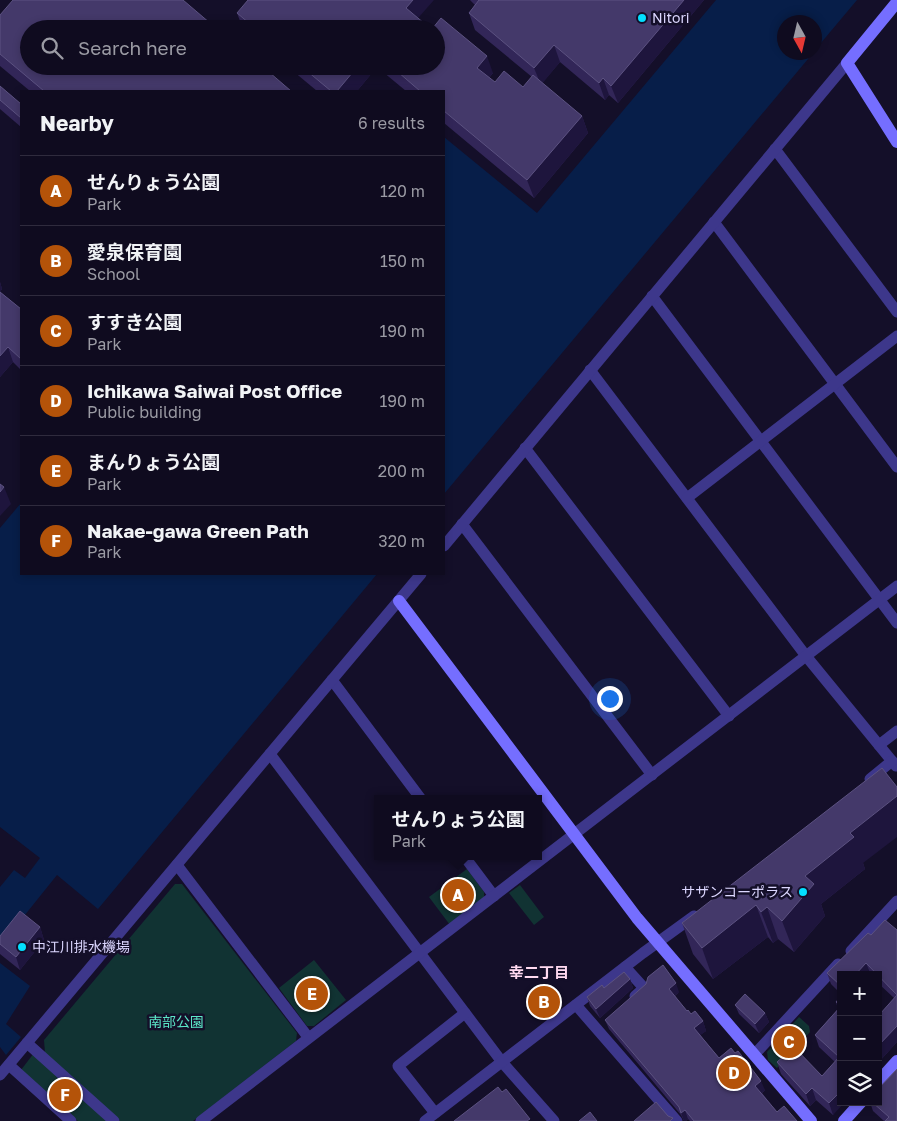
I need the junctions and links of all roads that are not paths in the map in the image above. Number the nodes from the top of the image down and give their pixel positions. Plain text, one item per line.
1 (897, 2) edge
2 (847, 63) junction
3 (897, 142) edge
4 (775, 149) junction
5 (714, 222) junction
6 (652, 296) junction
7 (897, 312) edge
8 (897, 336) edge
9 (590, 370) junction
10 (835, 384) junction
11 (761, 441) junction
12 (525, 448) junction
13 (897, 466) edge
14 (687, 498) junction
15 (462, 524) junction
16 (445, 545) edge
17 (420, 575) edge
18 (897, 586) edge
19 (880, 599) junction
20 (399, 600) junction
21 (897, 622) edge
22 (806, 656) junction
23 (332, 680) junction
24 (729, 716) junction
25 (897, 731) edge
26 (879, 745) junction
27 (270, 754) junction
28 (895, 764) edge
29 (652, 775) junction
30 (863, 785) edge
31 (418, 795) edge
32 (574, 834) junction
33 (542, 859) edge
34 (467, 860) edge
35 (540, 860) edge
36 (177, 865) junction
37 (494, 896) junction
38 (897, 901) edge
39 (704, 908) edge
40 (658, 943) junction
41 (419, 953) junction
42 (625, 966) junction
43 (576, 1005) junction
44 (624, 1006) edge
45 (465, 1013) junction
46 (308, 1038) junction
47 (27, 1043) junction
48 (754, 1055) junction
49 (502, 1062) junction
50 (897, 1062) edge
51 (9, 1066) junction
52 (0, 1075) edge
53 (882, 1078) edge
54 (857, 1106) edge
55 (436, 1113) junction
56 (71, 1121) edge
57 (114, 1121) edge
58 (201, 1121) edge
59 (425, 1121) edge
60 (554, 1121) edge
61 (677, 1121) edge
62 (811, 1121) edge
63 (844, 1121) edge

1 - 2 street
2 - 3 street
2 - 4 street
4 - 5 street
4 - 7 street
5 - 6 street
5 - 10 street
6 - 9 street
6 - 11 street
8 - 10 street
9 - 12 street
9 - 14 street
10 - 11 street
10 - 13 street
11 - 14 street
11 - 19 street
12 - 15 street
12 - 24 street
14 - 22 street
15 - 16 street
15 - 29 street
17 - 20 street
18 - 19 street
19 - 21 street
19 - 22 street
20 - 23 street
20 - 32 street
22 - 24 street
22 - 26 street
23 - 27 street
23 - 31 street
24 - 29 street
25 - 26 street
26 - 28 street
27 - 36 street
27 - 41 street
28 - 30 street
29 - 32 street
32 - 33 street
32 - 40 street
34 - 37 street
35 - 37 street
36 - 46 street
36 - 47 street
37 - 41 street
38 - 48 street
39 - 40 street
40 - 42 street
40 - 48 street
41 - 45 street
41 - 46 street
42 - 43 street
42 - 44 street
43 - 49 street
43 - 61 street
45 - 49 street
45 - 55 street
46 - 58 street
47 - 51 street
47 - 57 street
48 - 62 street
49 - 55 street
49 - 60 street
50 - 53 street
51 - 52 street
51 - 56 street
54 - 63 street
55 - 59 street

